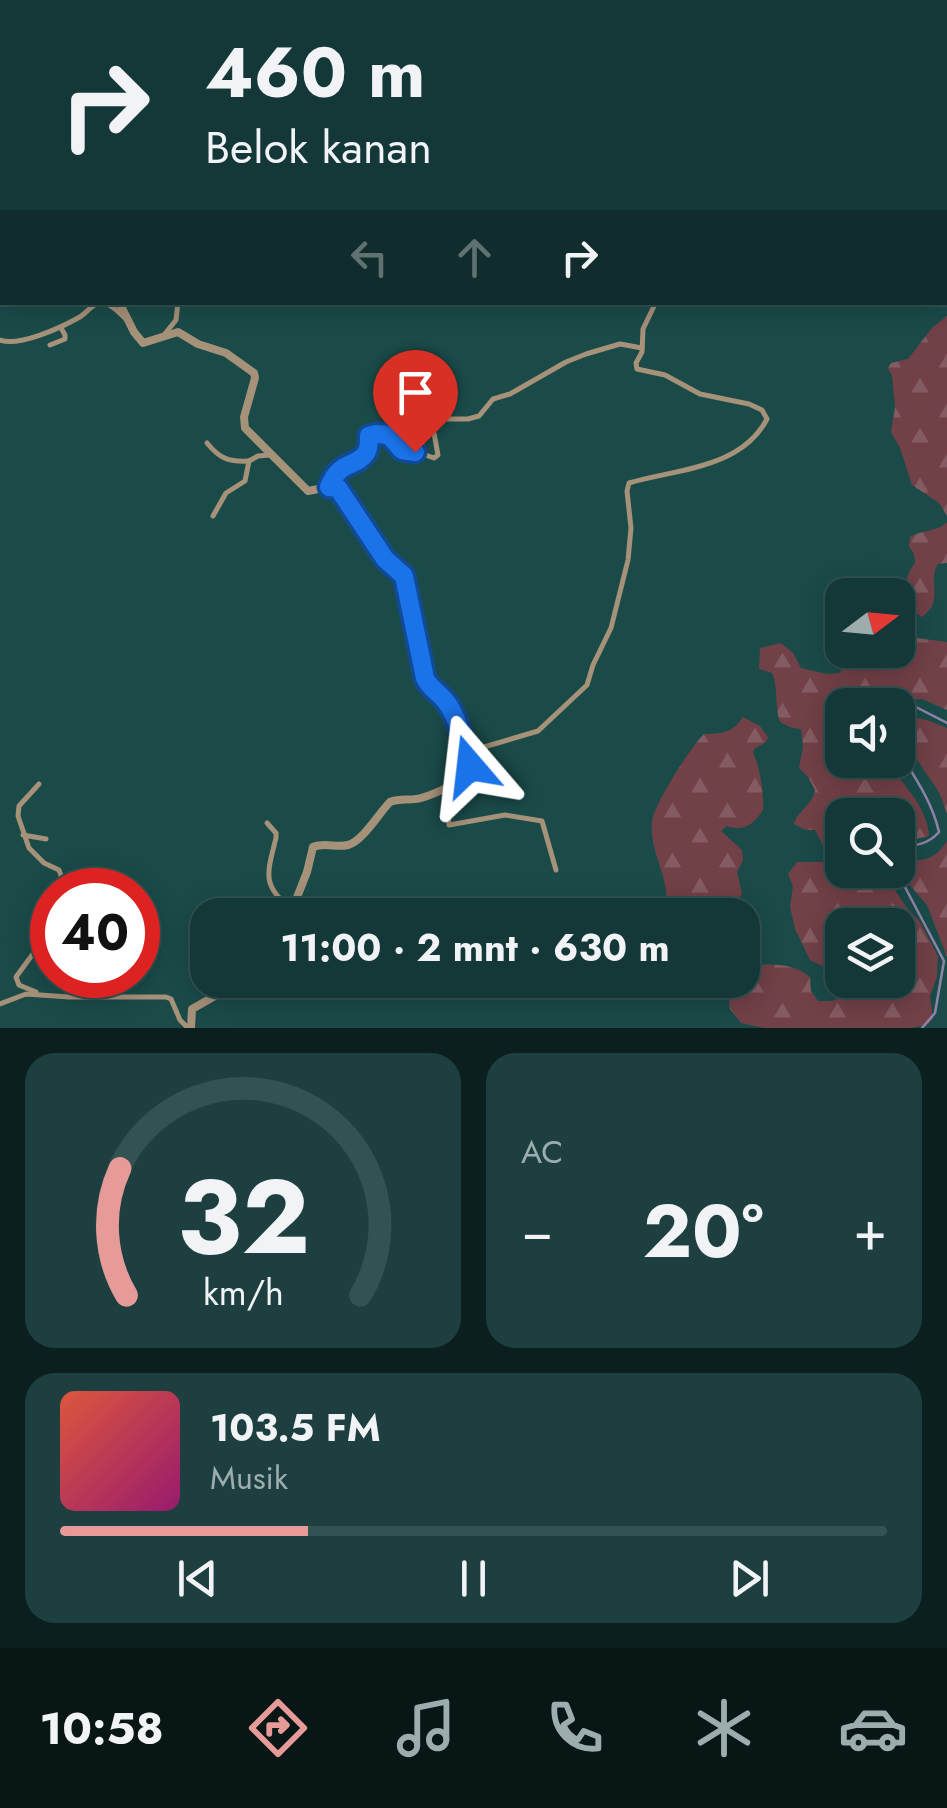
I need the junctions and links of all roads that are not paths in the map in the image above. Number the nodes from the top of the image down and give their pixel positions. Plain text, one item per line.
1 (95, 305) edge
2 (106, 305) edge
3 (120, 305) edge
4 (178, 305) edge
5 (655, 305) edge
6 (128, 320) junction
7 (61, 328) junction
8 (164, 336) junction
9 (0, 340) edge
10 (50, 345) dead end
11 (642, 348) junction
12 (207, 443) dead end
13 (272, 454) junction
14 (250, 461) junction
15 (329, 487) junction
16 (214, 516) dead end
17 (469, 771) junction
18 (460, 780) junction
19 (39, 784) dead end
20 (267, 823) dead end
21 (24, 835) junction
22 (46, 838) dead end
23 (54, 868) edge
24 (556, 870) dead end
25 (278, 898) edge
26 (297, 898) edge
27 (30, 959) edge
28 (30, 989) edge
29 (30, 994) edge
30 (160, 997) edge
31 (211, 998) edge
32 (0, 1004) edge
33 (189, 1028) edge

1 - 7 street
2 - 6 street
3 - 6 street
4 - 8 street
5 - 11 street
6 - 8 street
7 - 9 street
7 - 10 street
8 - 13 street
11 - 15 street
11 - 17 street
12 - 14 street
13 - 14 street
13 - 15 street
14 - 16 street
15 - 17 street
17 - 18 street
18 - 24 street
18 - 26 street
19 - 21 street
20 - 25 street
21 - 22 street
21 - 23 street
27 - 28 street
29 - 32 street
30 - 33 street
31 - 33 street

